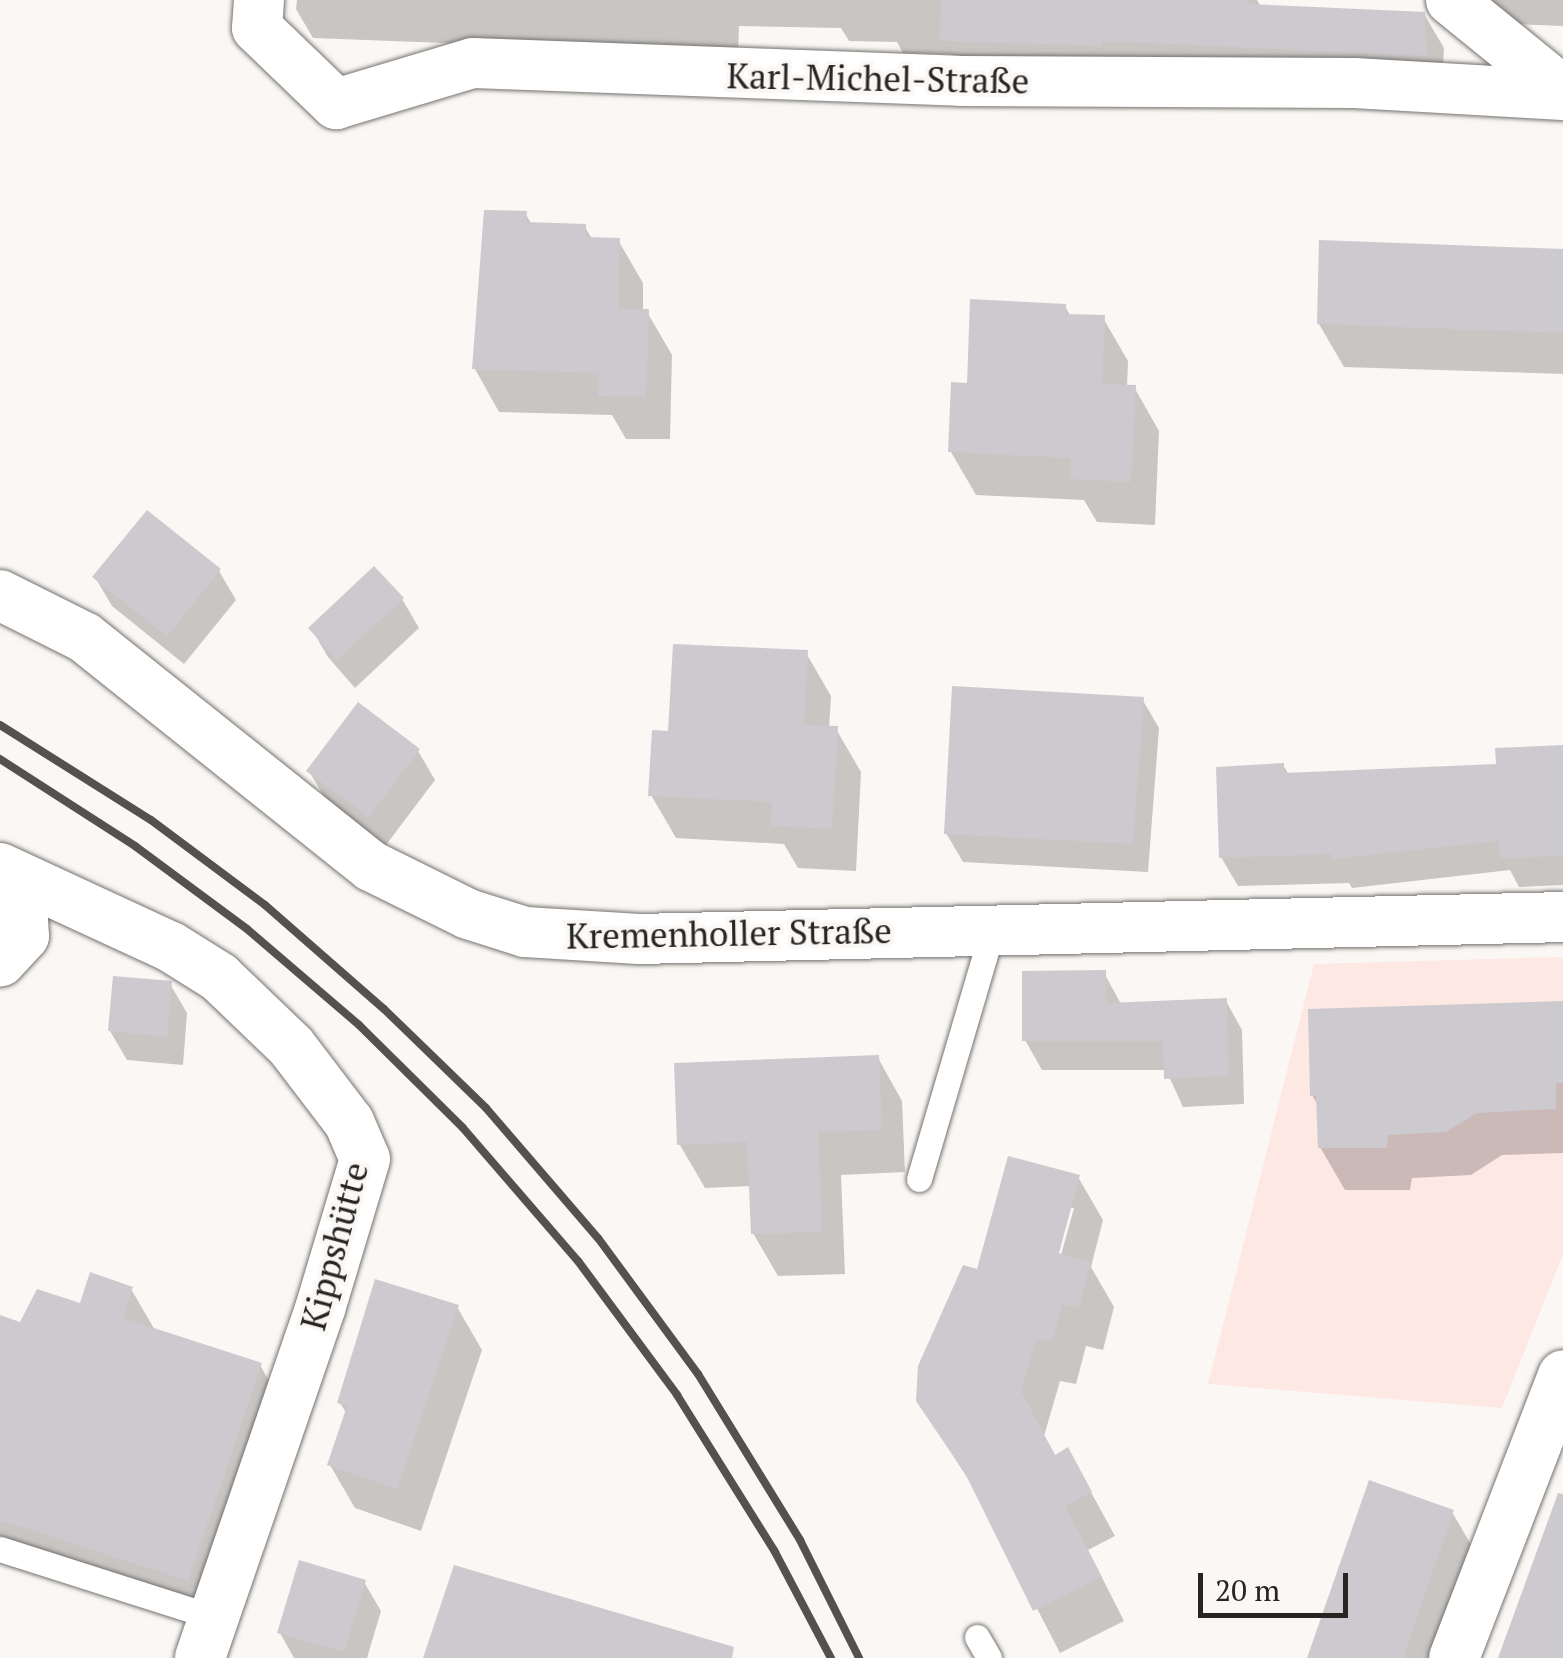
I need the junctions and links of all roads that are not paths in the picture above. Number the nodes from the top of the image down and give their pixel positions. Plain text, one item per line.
1 (259, 0) edge
2 (1452, 0) edge
3 (1563, 93) edge
4 (0, 594) edge
5 (0, 870) edge
6 (1563, 917) edge
7 (992, 930) junction
8 (0, 962) edge
9 (919, 1179) dead end
10 (1563, 1375) edge
11 (0, 1549) edge
12 (206, 1638) edge
13 (1454, 1658) edge

1 - 3 street, Karl-Michel-Straße
2 - 3 street, Karl-Michel-Straße
4 - 7 street, Kremenholler Straße
5 - 8 street
5 - 12 street, Kippshütte
6 - 7 street, Kremenholler Straße
7 - 9 lane
10 - 13 street
11 - 12 lane, Kippshütte

